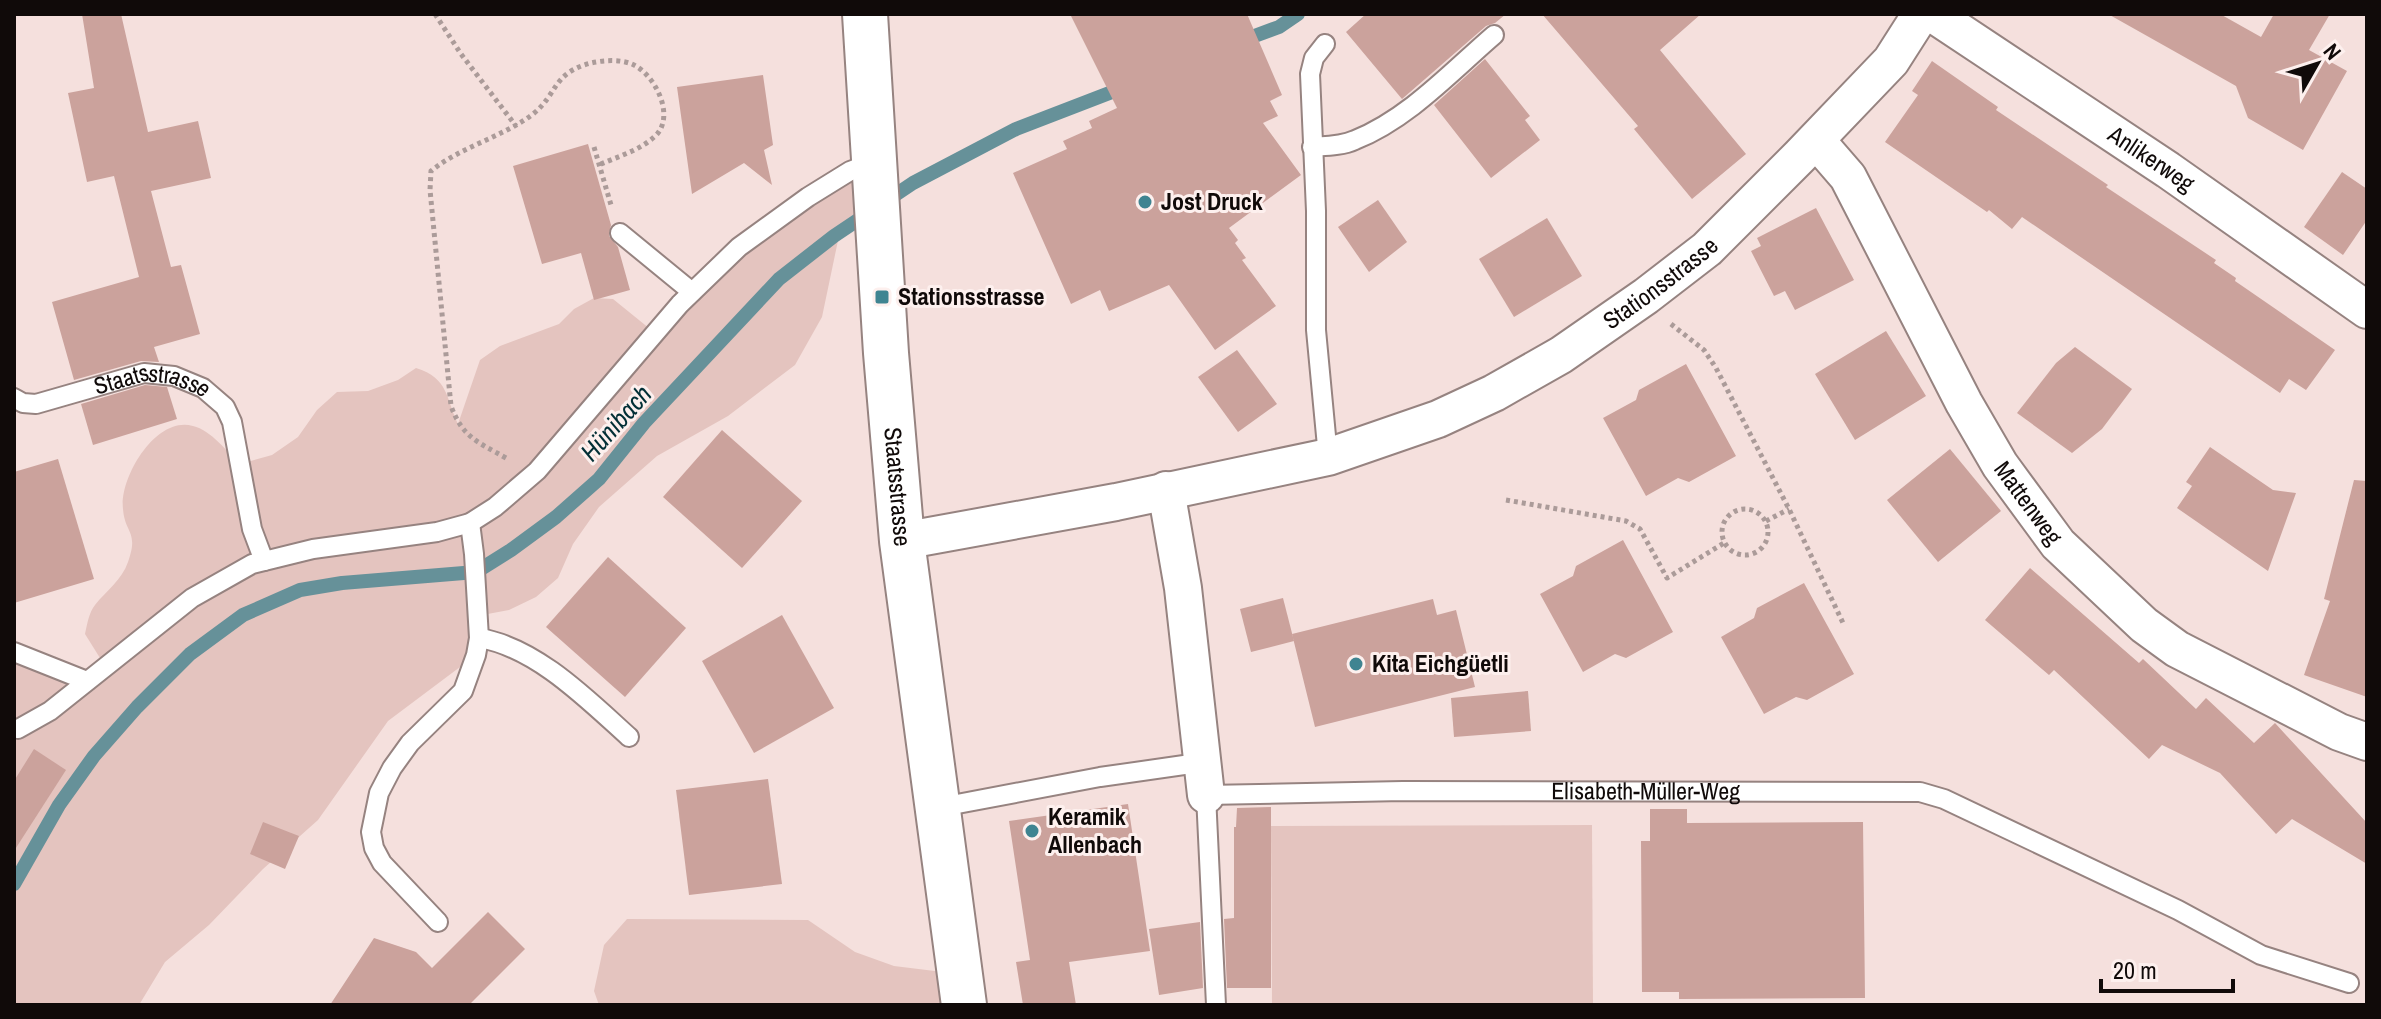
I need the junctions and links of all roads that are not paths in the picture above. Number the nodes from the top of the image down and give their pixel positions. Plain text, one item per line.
1 (865, 14) edge
2 (1921, 14) edge
3 (1933, 14) edge
4 (1494, 35) dead end
5 (1325, 44) dead end
6 (1816, 140) junction
7 (1312, 147) junction
8 (874, 173) junction
9 (620, 233) road end
10 (692, 292) junction
11 (2367, 310) edge
12 (14, 398) edge
13 (1328, 457) junction
14 (1166, 490) junction
15 (470, 523) junction
16 (902, 541) junction
17 (264, 561) junction
18 (479, 638) junction
19 (14, 652) edge
20 (87, 681) junction
21 (18, 729) dead end
22 (629, 737) dead end
23 (2367, 742) edge
24 (1206, 778) junction
25 (936, 808) junction
26 (438, 922) dead end
27 (2349, 983) dead end
28 (964, 1005) edge
29 (1216, 1005) edge

1 - 8 main road, Staatsstrasse
2 - 6 street, Stationsstrasse
3 - 11 street, Anlikerweg
4 - 7 lane
5 - 7 lane
6 - 13 street, Stationsstrasse
6 - 23 street, Mattenweg
7 - 13 lane
8 - 10 lane
8 - 16 main road, Staatsstrasse
9 - 10 lane
10 - 15 lane
12 - 17 lane, Staatsstrasse
13 - 14 street, Stationsstrasse
14 - 16 street, Stationsstrasse
14 - 24 street
15 - 17 lane
15 - 18 lane
16 - 25 main road, Staatsstrasse
17 - 20 lane
18 - 22 lane
18 - 26 lane
19 - 20 lane
20 - 21 lane
24 - 25 lane
24 - 27 lane, Elisabeth-Müller-Weg
24 - 29 lane
25 - 28 main road, Staatsstrasse

